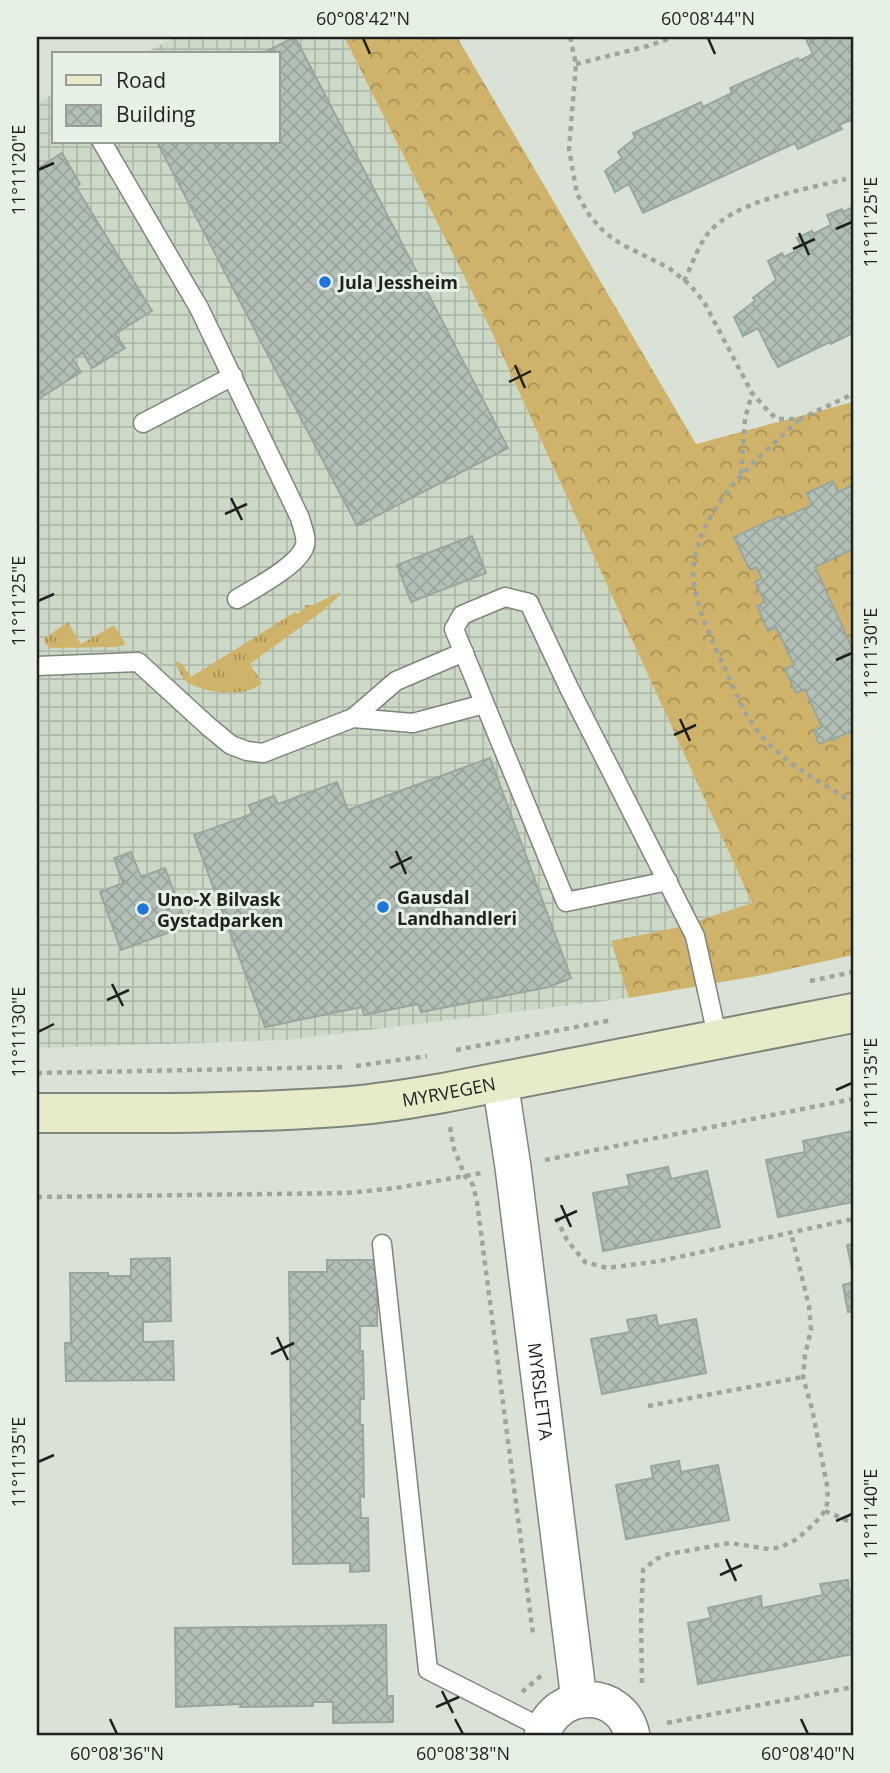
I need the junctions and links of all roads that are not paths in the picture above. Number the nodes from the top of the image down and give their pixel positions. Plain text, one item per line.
1 (103, 144) edge
2 (233, 376) junction
3 (142, 423) dead end
4 (237, 600) dead end
5 (464, 652) junction
6 (37, 666) edge
7 (484, 704) junction
8 (354, 718) junction
9 (668, 881) junction
10 (853, 1013) edge
11 (718, 1040) junction
12 (500, 1082) junction
13 (37, 1113) edge
14 (382, 1244) dead end
15 (579, 1700) junction
16 (543, 1732) edge
17 (632, 1736) edge

1 - 2 lane
2 - 3 lane
2 - 4 lane
5 - 7 lane
5 - 8 lane
5 - 9 lane
6 - 8 lane
7 - 8 lane
7 - 9 lane
9 - 11 lane
10 - 11 street, MYRVEGEN
11 - 12 street, MYRVEGEN
12 - 13 street, MYRVEGEN
12 - 15 street, MYRSLETTA
14 - 16 lane
15 - 16 street
15 - 17 street

